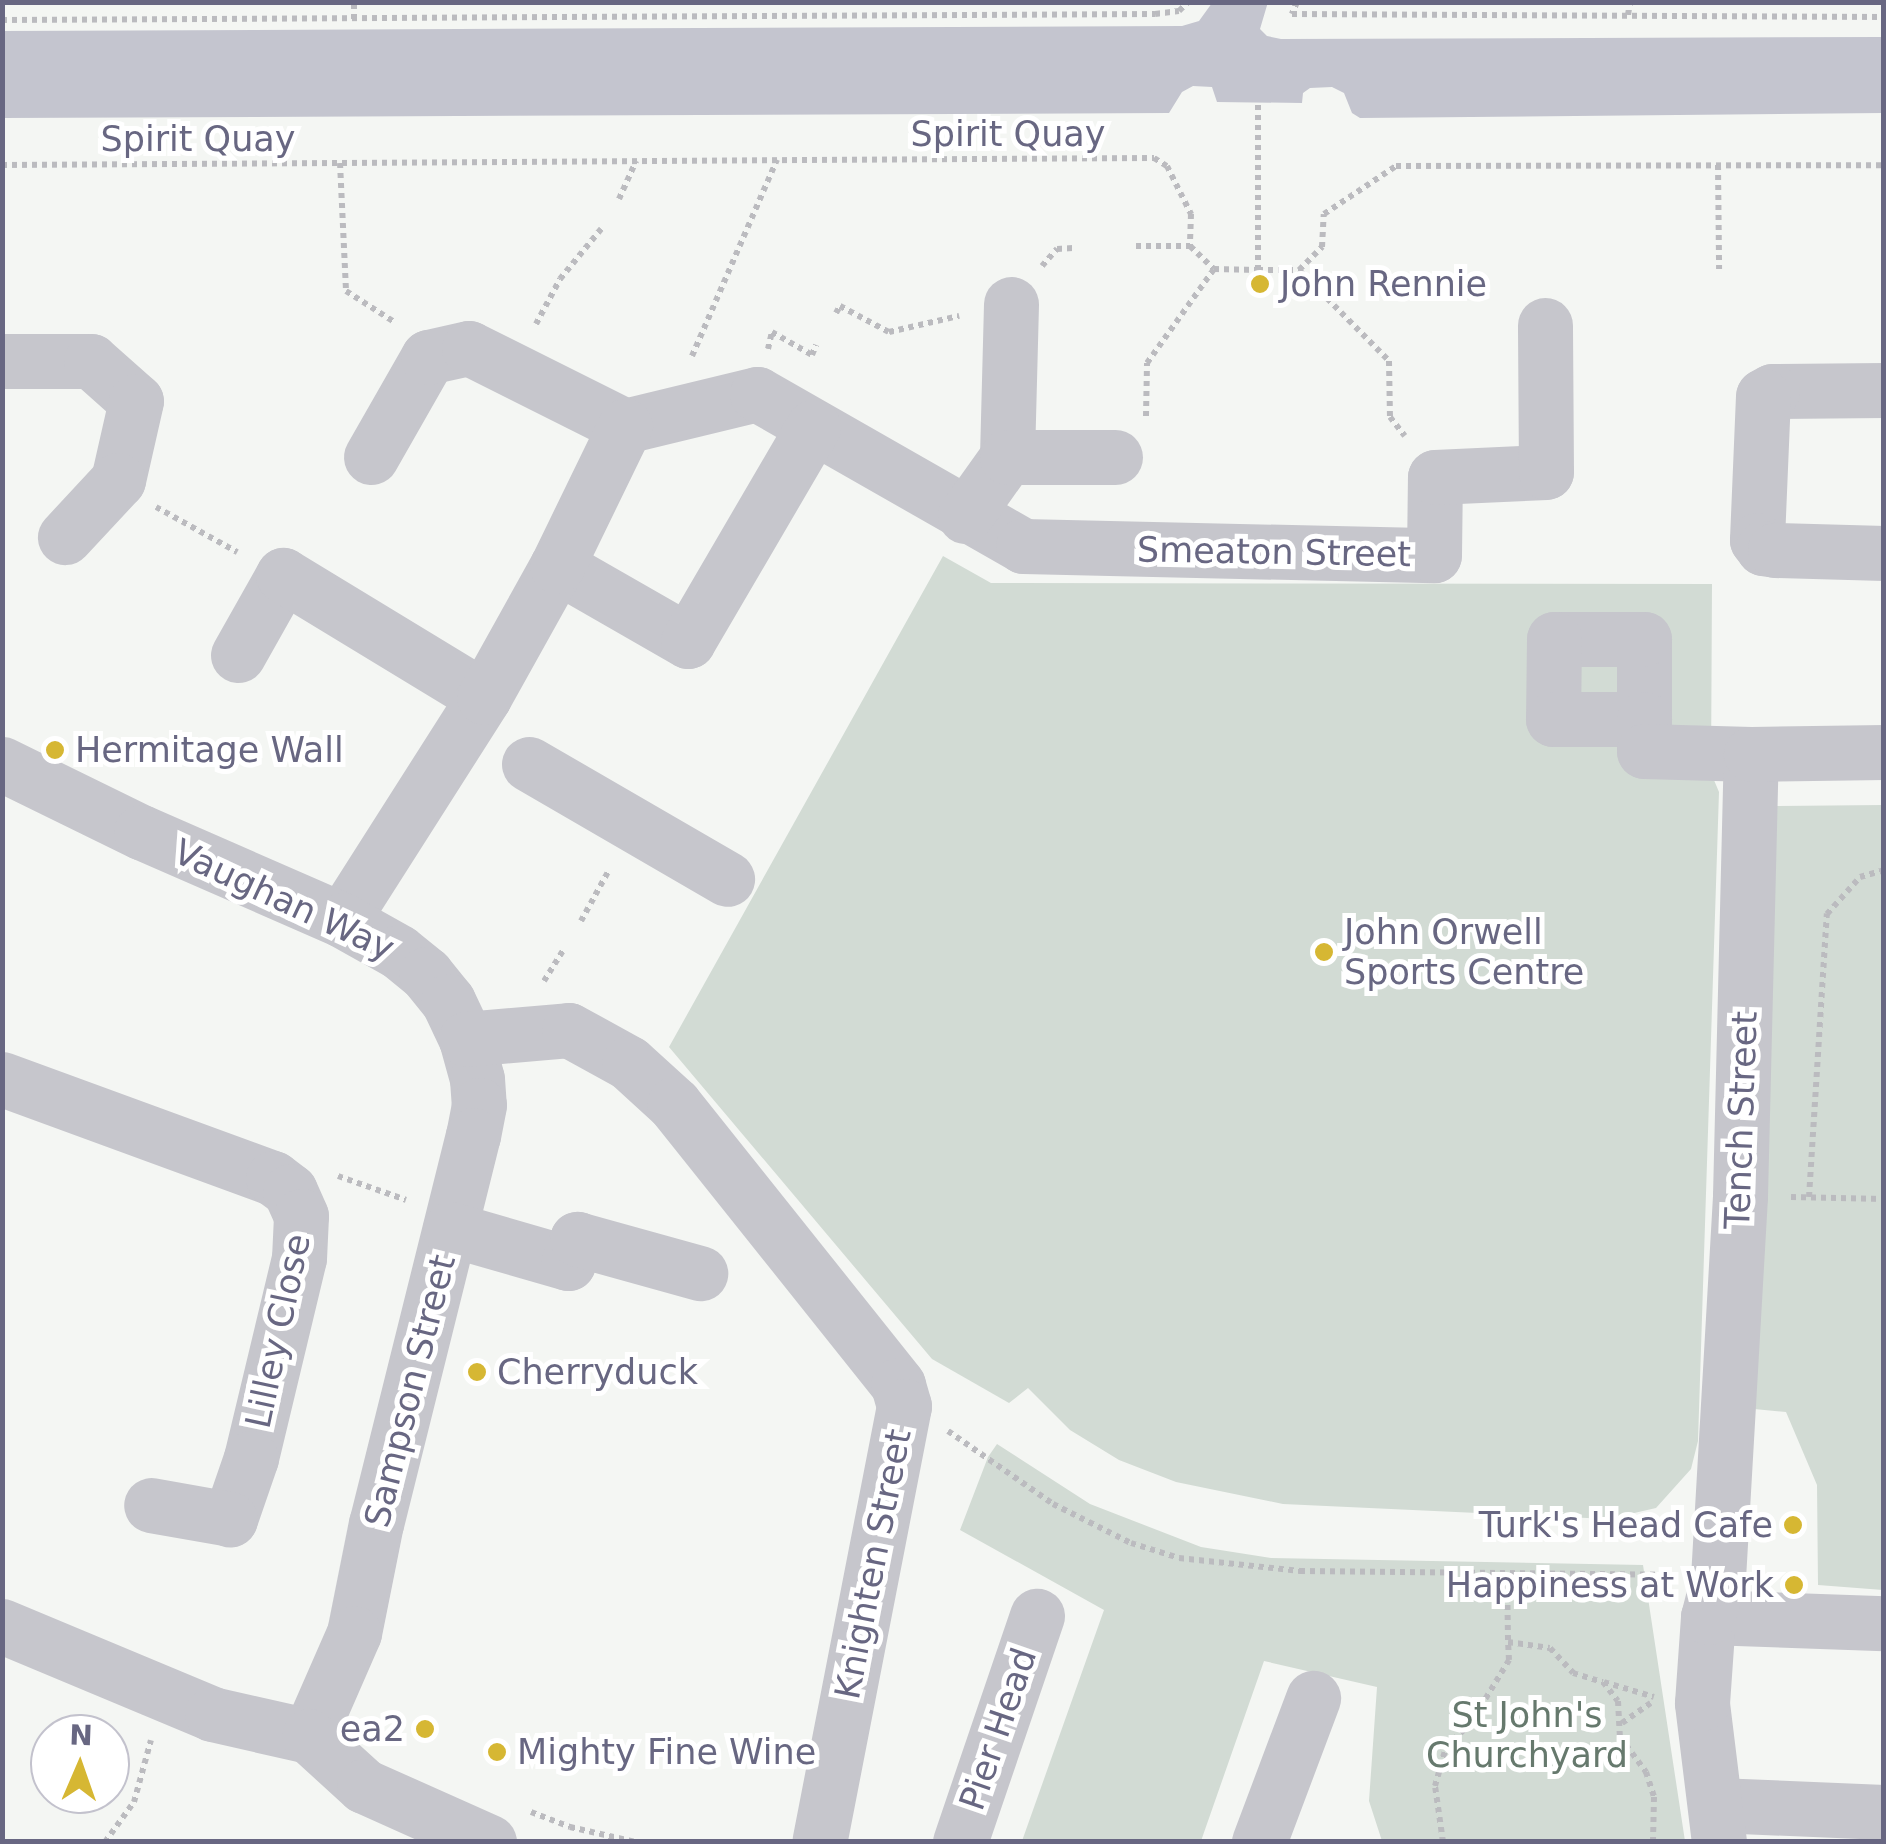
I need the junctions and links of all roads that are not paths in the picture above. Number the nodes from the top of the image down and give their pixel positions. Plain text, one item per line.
1 (1011, 304) road end
2 (1546, 325) dead end
3 (2, 361) edge
4 (1884, 390) edge
5 (624, 426) junction
6 (814, 427) junction
7 (371, 456) dead end
8 (1007, 457) junction
9 (1115, 457) road end
10 (966, 516) junction
11 (64, 537) dead end
12 (1884, 553) edge
13 (557, 566) junction
14 (238, 655) dead end
15 (1644, 719) dead end
16 (495, 734) junction
17 (1884, 752) edge
18 (1751, 754) junction
19 (2, 764) edge
20 (726, 879) dead end
21 (342, 920) junction
22 (466, 1039) junction
23 (2, 1079) edge
24 (450, 1228) junction
25 (700, 1273) dead end
26 (152, 1505) dead end
27 (1713, 1598) junction
28 (1037, 1616) dead end
29 (1884, 1623) edge
30 (2, 1626) edge
31 (1313, 1698) dead end
32 (309, 1736) junction
33 (1884, 1812) edge
34 (1718, 1823) edge
35 (820, 1840) edge
36 (488, 1842) edge
37 (960, 1842) edge
38 (1259, 1842) edge

1 - 8 street
2 - 10 street, Smeaton Street
3 - 11 street
4 - 12 street
5 - 6 street, Smeaton Street
5 - 7 street
5 - 13 street
6 - 10 street, Smeaton Street
6 - 13 street
8 - 9 street
8 - 10 street
13 - 16 street
14 - 16 street
15 - 18 street
16 - 20 street
16 - 21 street
17 - 18 street
18 - 27 street, Tench Street
19 - 21 street, Vaughan Way
21 - 22 street, Vaughan Way
22 - 24 street, Sampson Street
22 - 35 street, Knighten Street
23 - 26 street, Lilley Close
24 - 25 street
24 - 32 street, Sampson Street
27 - 29 street
27 - 34 street, Tench Street
28 - 37 street, Pier Head
30 - 32 street
31 - 38 street
32 - 36 street
33 - 34 street

